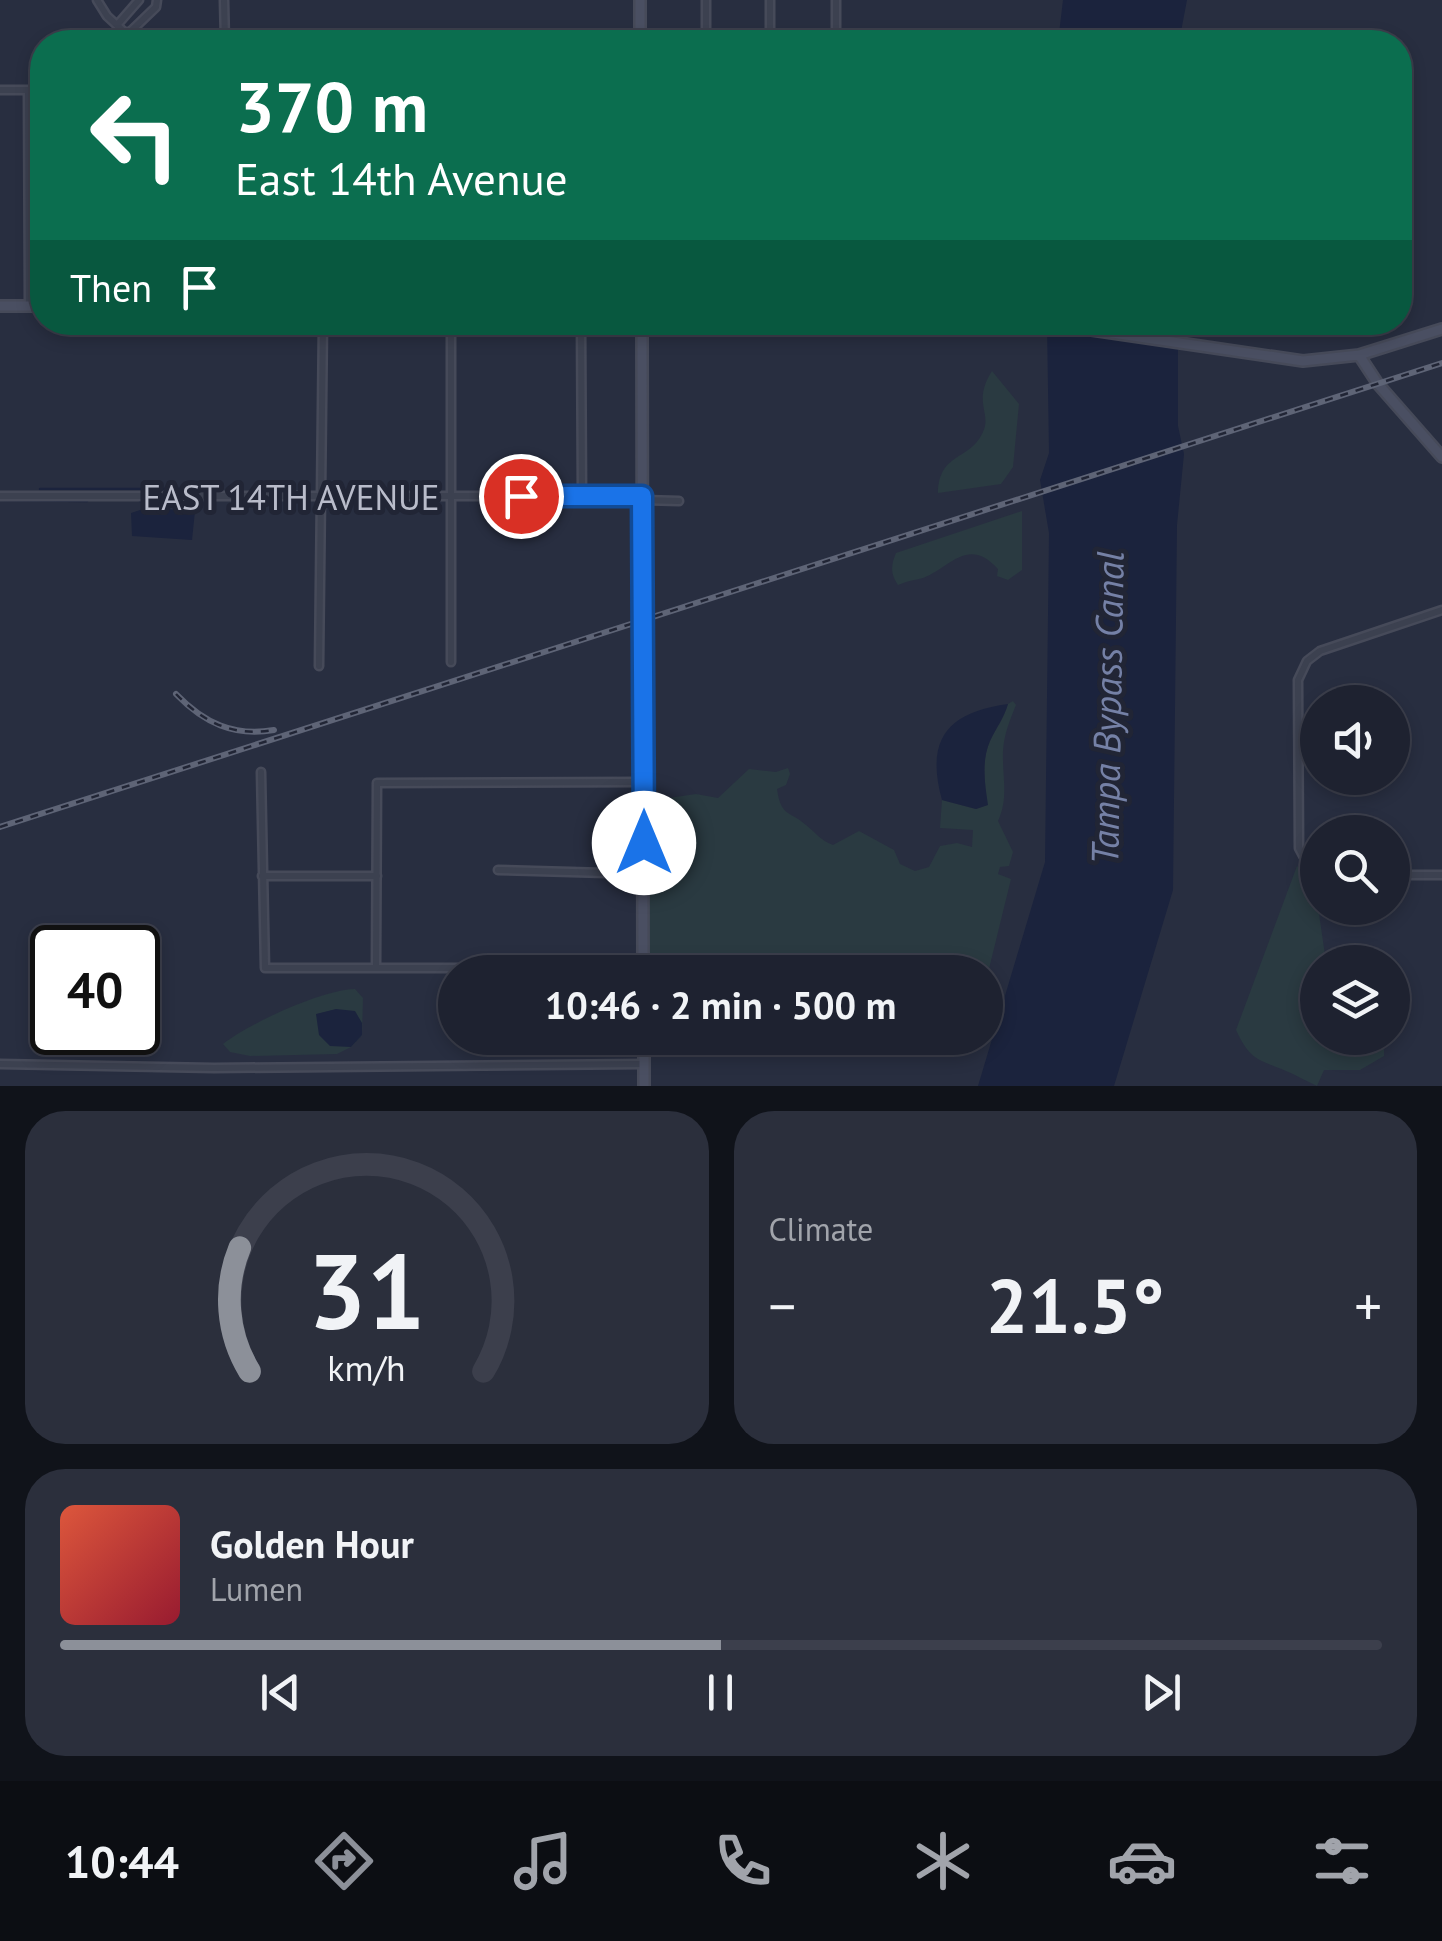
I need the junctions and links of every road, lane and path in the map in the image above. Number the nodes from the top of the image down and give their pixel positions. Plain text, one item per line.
1 (97, 0) edge
2 (140, 0) edge
3 (157, 0) edge
4 (224, 0) edge
5 (640, 0) edge
6 (706, 0) edge
7 (770, 0) edge
8 (836, 0) edge
9 (120, 30) edge
10 (120, 30) edge
11 (132, 30) edge
12 (225, 30) edge
13 (640, 30) edge
14 (706, 30) edge
15 (770, 30) edge
16 (836, 30) edge
17 (0, 90) edge
18 (0, 306) edge
19 (29, 306) joint
20 (1442, 329) edge
21 (322, 335) edge
22 (451, 335) edge
23 (581, 335) edge
24 (642, 335) edge
25 (1126, 335) edge
26 (1359, 356) junction
27 (1442, 457) edge
28 (0, 496) edge
29 (582, 496) junction
30 (450, 498) junction
31 (642, 498) junction
32 (320, 499) junction
33 (679, 501) dead end
34 (1442, 610) edge
35 (451, 662) dead end
36 (319, 666) dead end
37 (260, 772) dead end
38 (644, 782) junction
39 (1300, 850) edge
40 (498, 870) dead end
41 (644, 874) junction
42 (1410, 875) edge
43 (1442, 875) edge
44 (262, 876) junction
45 (377, 876) junction
46 (643, 955) edge
47 (376, 968) junction
48 (438, 968) edge
49 (644, 1055) edge
50 (0, 1064) edge
51 (644, 1064) junction
52 (644, 1086) edge

1 - 9 street
2 - 10 street
3 - 11 street
4 - 12 street
5 - 13 street
6 - 14 street
7 - 15 street
8 - 16 street
17 - 19 street
18 - 19 street
20 - 26 street
21 - 32 street
22 - 30 street
23 - 29 street
24 - 31 street
25 - 26 street
26 - 27 street
28 - 32 street, EAST 14TH AVENUE
29 - 30 street, EAST 14TH AVENUE
29 - 31 street, EAST 14TH AVENUE
30 - 32 street, EAST 14TH AVENUE
30 - 35 street
31 - 33 street, EAST 14TH AVENUE
31 - 38 street
32 - 36 street
34 - 39 street
37 - 44 street
38 - 41 street
38 - 45 street
40 - 41 street
41 - 46 street
42 - 43 street
44 - 45 street
44 - 47 street
45 - 47 street
47 - 48 street
49 - 51 street
50 - 51 street
51 - 52 street

